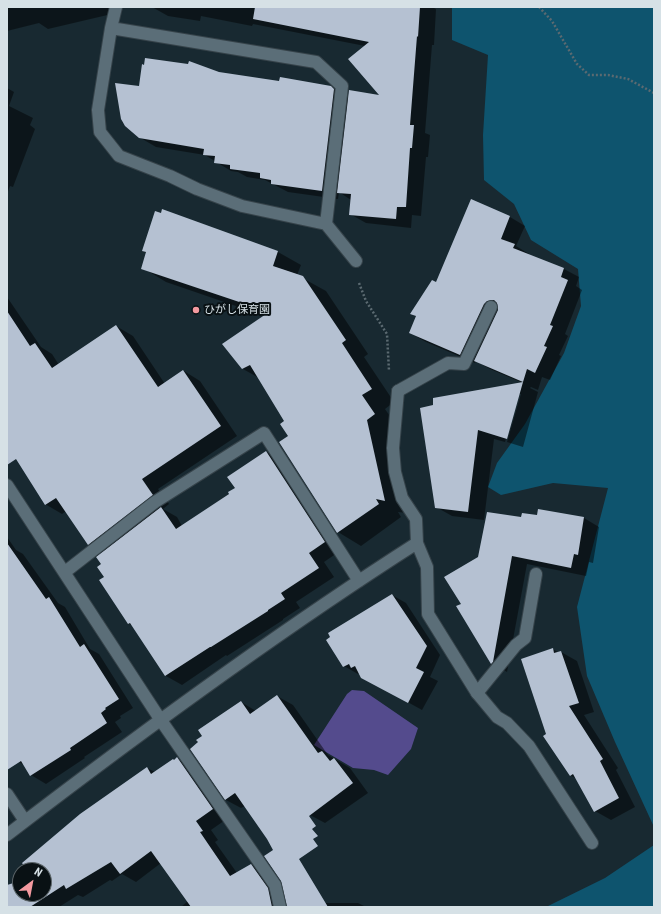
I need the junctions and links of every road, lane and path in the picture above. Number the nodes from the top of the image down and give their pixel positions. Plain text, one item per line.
1 (116, 7) edge
2 (539, 7) edge
3 (111, 28) junction
4 (654, 93) edge
5 (326, 224) junction
6 (356, 261) joint
7 (492, 307) dead end
8 (398, 391) junction
9 (7, 485) edge
10 (417, 543) junction
11 (64, 572) junction
12 (536, 574) dead end
13 (359, 580) junction
14 (477, 693) junction
15 (160, 719) junction
16 (7, 794) edge
17 (25, 821) junction
18 (7, 835) edge
19 (592, 842) dead end
20 (280, 907) edge

1 - 3 street
2 - 4 path
3 - 5 street
3 - 5 street
5 - 6 street
6 - 8 path
7 - 8 street
8 - 10 street
9 - 11 street
10 - 13 street
10 - 14 street
11 - 13 street
11 - 15 street
12 - 14 street
13 - 15 street
14 - 19 street
15 - 17 street
15 - 20 street
16 - 17 street
17 - 18 street

